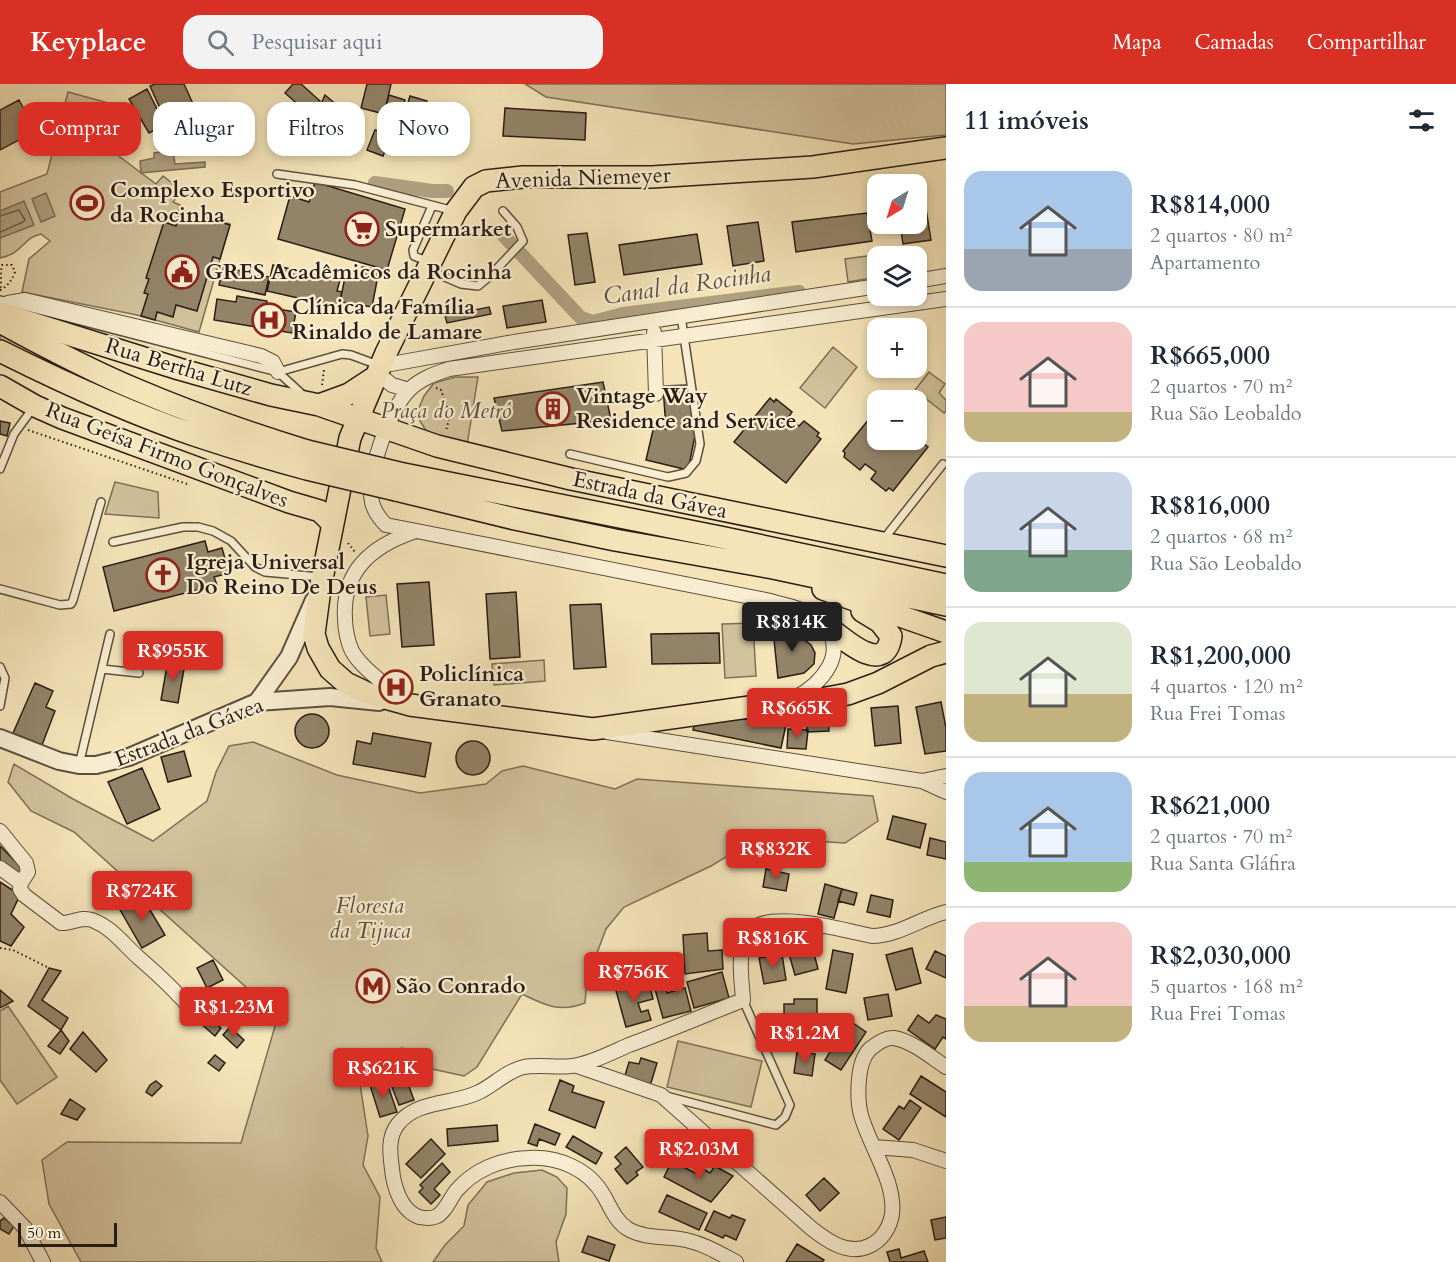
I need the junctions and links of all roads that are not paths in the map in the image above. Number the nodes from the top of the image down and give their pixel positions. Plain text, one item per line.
1 (946, 148) edge
2 (277, 174) dead end
3 (432, 206) junction
4 (456, 211) junction
5 (503, 211) dead end
6 (430, 267) junction
7 (946, 276) edge
8 (927, 279) edge
9 (867, 288) edge
10 (946, 298) edge
11 (2, 300) edge
12 (681, 316) junction
13 (653, 321) junction
14 (0, 322) edge
15 (683, 336) junction
16 (654, 340) junction
17 (0, 351) edge
18 (278, 372) junction
19 (377, 372) junction
20 (0, 386) edge
21 (409, 390) junction
22 (656, 394) dead end
23 (317, 400) junction
24 (35, 406) junction
25 (358, 419) junction
26 (385, 429) junction
27 (570, 454) dead end
28 (307, 460) junction
29 (943, 464) dead end
30 (0, 469) edge
31 (397, 481) junction
32 (101, 502) dead end
33 (332, 523) junction
34 (417, 531) junction
35 (113, 542) dead end
36 (881, 543) junction
37 (946, 556) edge
38 (773, 568) junction
39 (321, 583) junction
40 (946, 585) edge
41 (0, 589) edge
42 (836, 595) junction
43 (946, 605) edge
44 (822, 622) junction
45 (946, 632) edge
46 (110, 634) dead end
47 (946, 652) edge
48 (0, 667) edge
49 (102, 669) junction
50 (139, 673) dead end
51 (257, 702) junction
52 (785, 704) junction
53 (410, 705) junction
54 (0, 706) edge
55 (593, 729) junction
56 (0, 738) edge
57 (79, 765) junction
58 (946, 776) edge
59 (922, 781) junction
60 (946, 792) edge
61 (0, 831) edge
62 (0, 868) edge
63 (21, 883) junction
64 (946, 912) edge
65 (743, 1000) junction
66 (198, 1017) dead end
67 (577, 1066) junction
68 (946, 1067) edge
69 (661, 1095) junction
70 (874, 1147) junction
71 (946, 1161) edge
72 (0, 1202) edge
73 (43, 1262) edge
74 (736, 1262) edge

1 - 4 main road, Avenida Niemeyer
2 - 3 lane
3 - 4 lane
3 - 6 lane
4 - 6 main road, Avenida Niemeyer
5 - 6 lane
6 - 19 main road, Avenida Niemeyer
7 - 8 street
9 - 12 street
10 - 15 street
11 - 18 street, Rua Bertha Lutz
11 - 23 main road, Rua Bertha Lutz
12 - 13 street
12 - 15 lane
13 - 16 street
13 - 19 street
14 - 28 main road
15 - 16 street
15 - 27 lane
16 - 21 street
16 - 22 street
17 - 28 main road
18 - 19 lane
18 - 23 lane
19 - 21 street
19 - 23 main road
19 - 25 main road, Avenida Niemeyer
20 - 24 main road, Rua Geísa Firmo Gonçalves
21 - 26 street
23 - 25 main road, Rua Bertha Lutz
24 - 30 lane
24 - 33 main road, Rua Geísa Firmo Gonçalves
25 - 26 main road, Estrada da Gávea
25 - 33 main road, Avenida Niemeyer
26 - 34 street
26 - 36 main road, Estrada da Gávea
28 - 31 main road, bridge
29 - 36 lane
31 - 38 main road
31 - 40 main road
32 - 41 lane
33 - 39 main road, Avenida Niemeyer
34 - 44 street
34 - 53 street
35 - 39 lane
36 - 37 main road, Estrada da Gávea
38 - 42 main road
38 - 43 main road
39 - 51 street, Avenida Niemeyer
39 - 53 main road, Avenida Niemeyer
42 - 44 main road
42 - 45 main road
44 - 52 street
46 - 49 lane
47 - 52 main road, Estrada da Gávea
48 - 54 lane
49 - 50 lane
49 - 57 lane
51 - 53 street, Estrada da Gávea
51 - 57 street, Estrada da Gávea
52 - 55 main road, Estrada da Gávea
53 - 55 main road, Estrada da Gávea
55 - 59 street
56 - 57 street, Estrada da Gávea
58 - 59 street
59 - 60 street
61 - 63 street
62 - 63 street
63 - 66 street
64 - 65 street
65 - 67 street
65 - 69 lane
67 - 69 street
67 - 74 street
68 - 70 street
69 - 70 street
70 - 71 street
72 - 73 street

